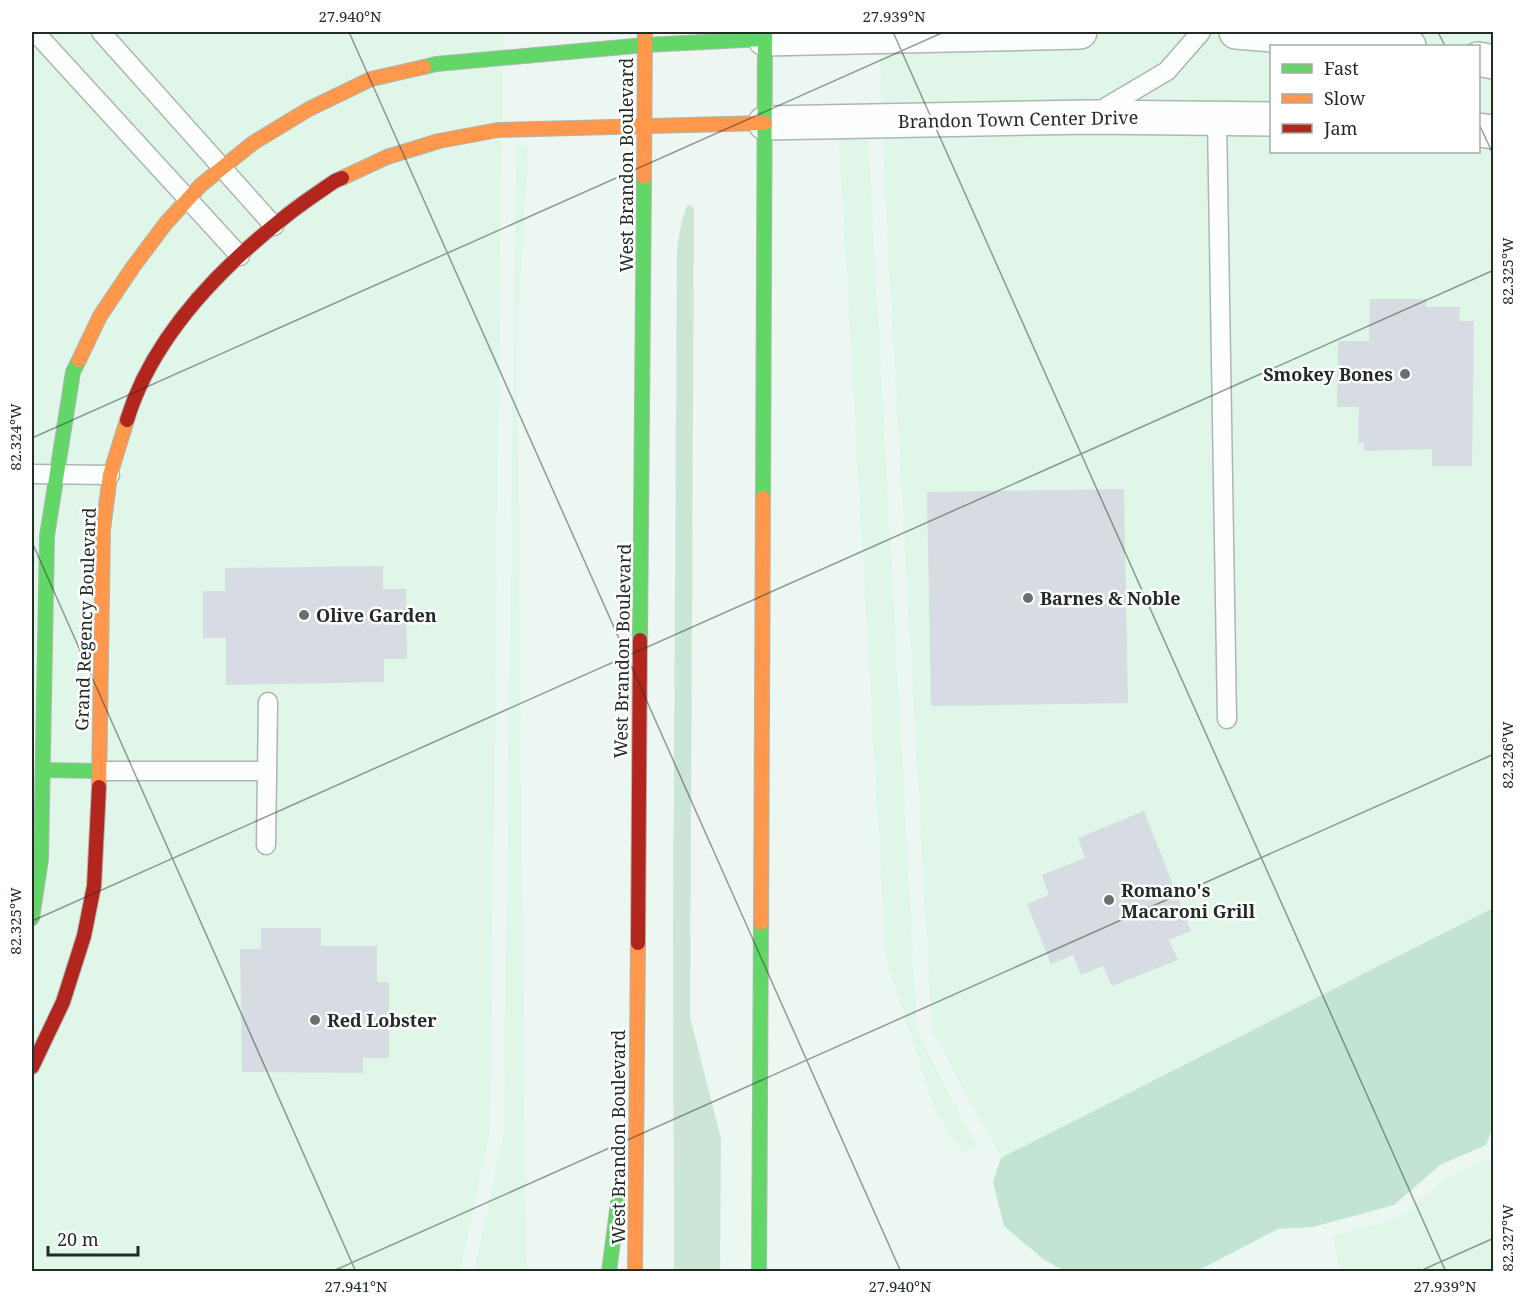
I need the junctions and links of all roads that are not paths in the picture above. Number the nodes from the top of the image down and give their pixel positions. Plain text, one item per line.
1 (36, 32) edge
2 (101, 32) edge
3 (1080, 32) edge
4 (1201, 32) edge
5 (1236, 32) edge
6 (765, 35) edge
7 (645, 38) edge
8 (1397, 45) edge
9 (1090, 117) junction
10 (1217, 119) junction
11 (1270, 120) edge
12 (765, 123) junction
13 (644, 127) junction
14 (222, 168) junction
15 (188, 199) junction
16 (274, 226) junction
17 (240, 256) junction
18 (32, 474) edge
19 (57, 474) junction
20 (110, 475) junction
21 (268, 702) dead end
22 (1227, 719) dead end
23 (42, 770) junction
24 (99, 771) junction
25 (267, 771) junction
26 (266, 845) dead end
27 (32, 918) edge
28 (636, 1056) junction
29 (32, 1067) edge
30 (622, 1169) dead end
31 (619, 1192) dead end
32 (760, 1234) junction
33 (609, 1272) edge
34 (635, 1272) edge
35 (759, 1272) edge
36 (771, 1272) edge

1 - 15 lane
2 - 14 lane
3 - 6 street
4 - 9 lane
5 - 8 street
6 - 7 main road, Grand Regency Boulevard
6 - 12 main road
7 - 13 main road, West Brandon Boulevard
7 - 14 main road, Grand Regency Boulevard
9 - 10 street, Brandon Town Center Drive
9 - 12 street, Brandon Town Center Drive
10 - 11 street, Brandon Town Center Drive
10 - 22 lane
12 - 13 main road, Grand Regency Boulevard
12 - 32 main road
13 - 16 main road, Grand Regency Boulevard
13 - 28 main road, West Brandon Boulevard
14 - 15 main road, Grand Regency Boulevard
14 - 16 lane
15 - 17 lane
15 - 19 main road, Grand Regency Boulevard
16 - 17 main road, Grand Regency Boulevard
17 - 20 main road, Grand Regency Boulevard
18 - 19 lane
19 - 20 lane
19 - 23 main road, Grand Regency Boulevard
20 - 24 main road, Grand Regency Boulevard
21 - 25 lane
23 - 24 main road
23 - 27 main road, Grand Regency Boulevard
24 - 25 lane
24 - 29 main road, Grand Regency Boulevard
25 - 26 lane
28 - 30 main road
28 - 34 main road, West Brandon Boulevard
31 - 33 main road
32 - 35 main road
32 - 36 main road

